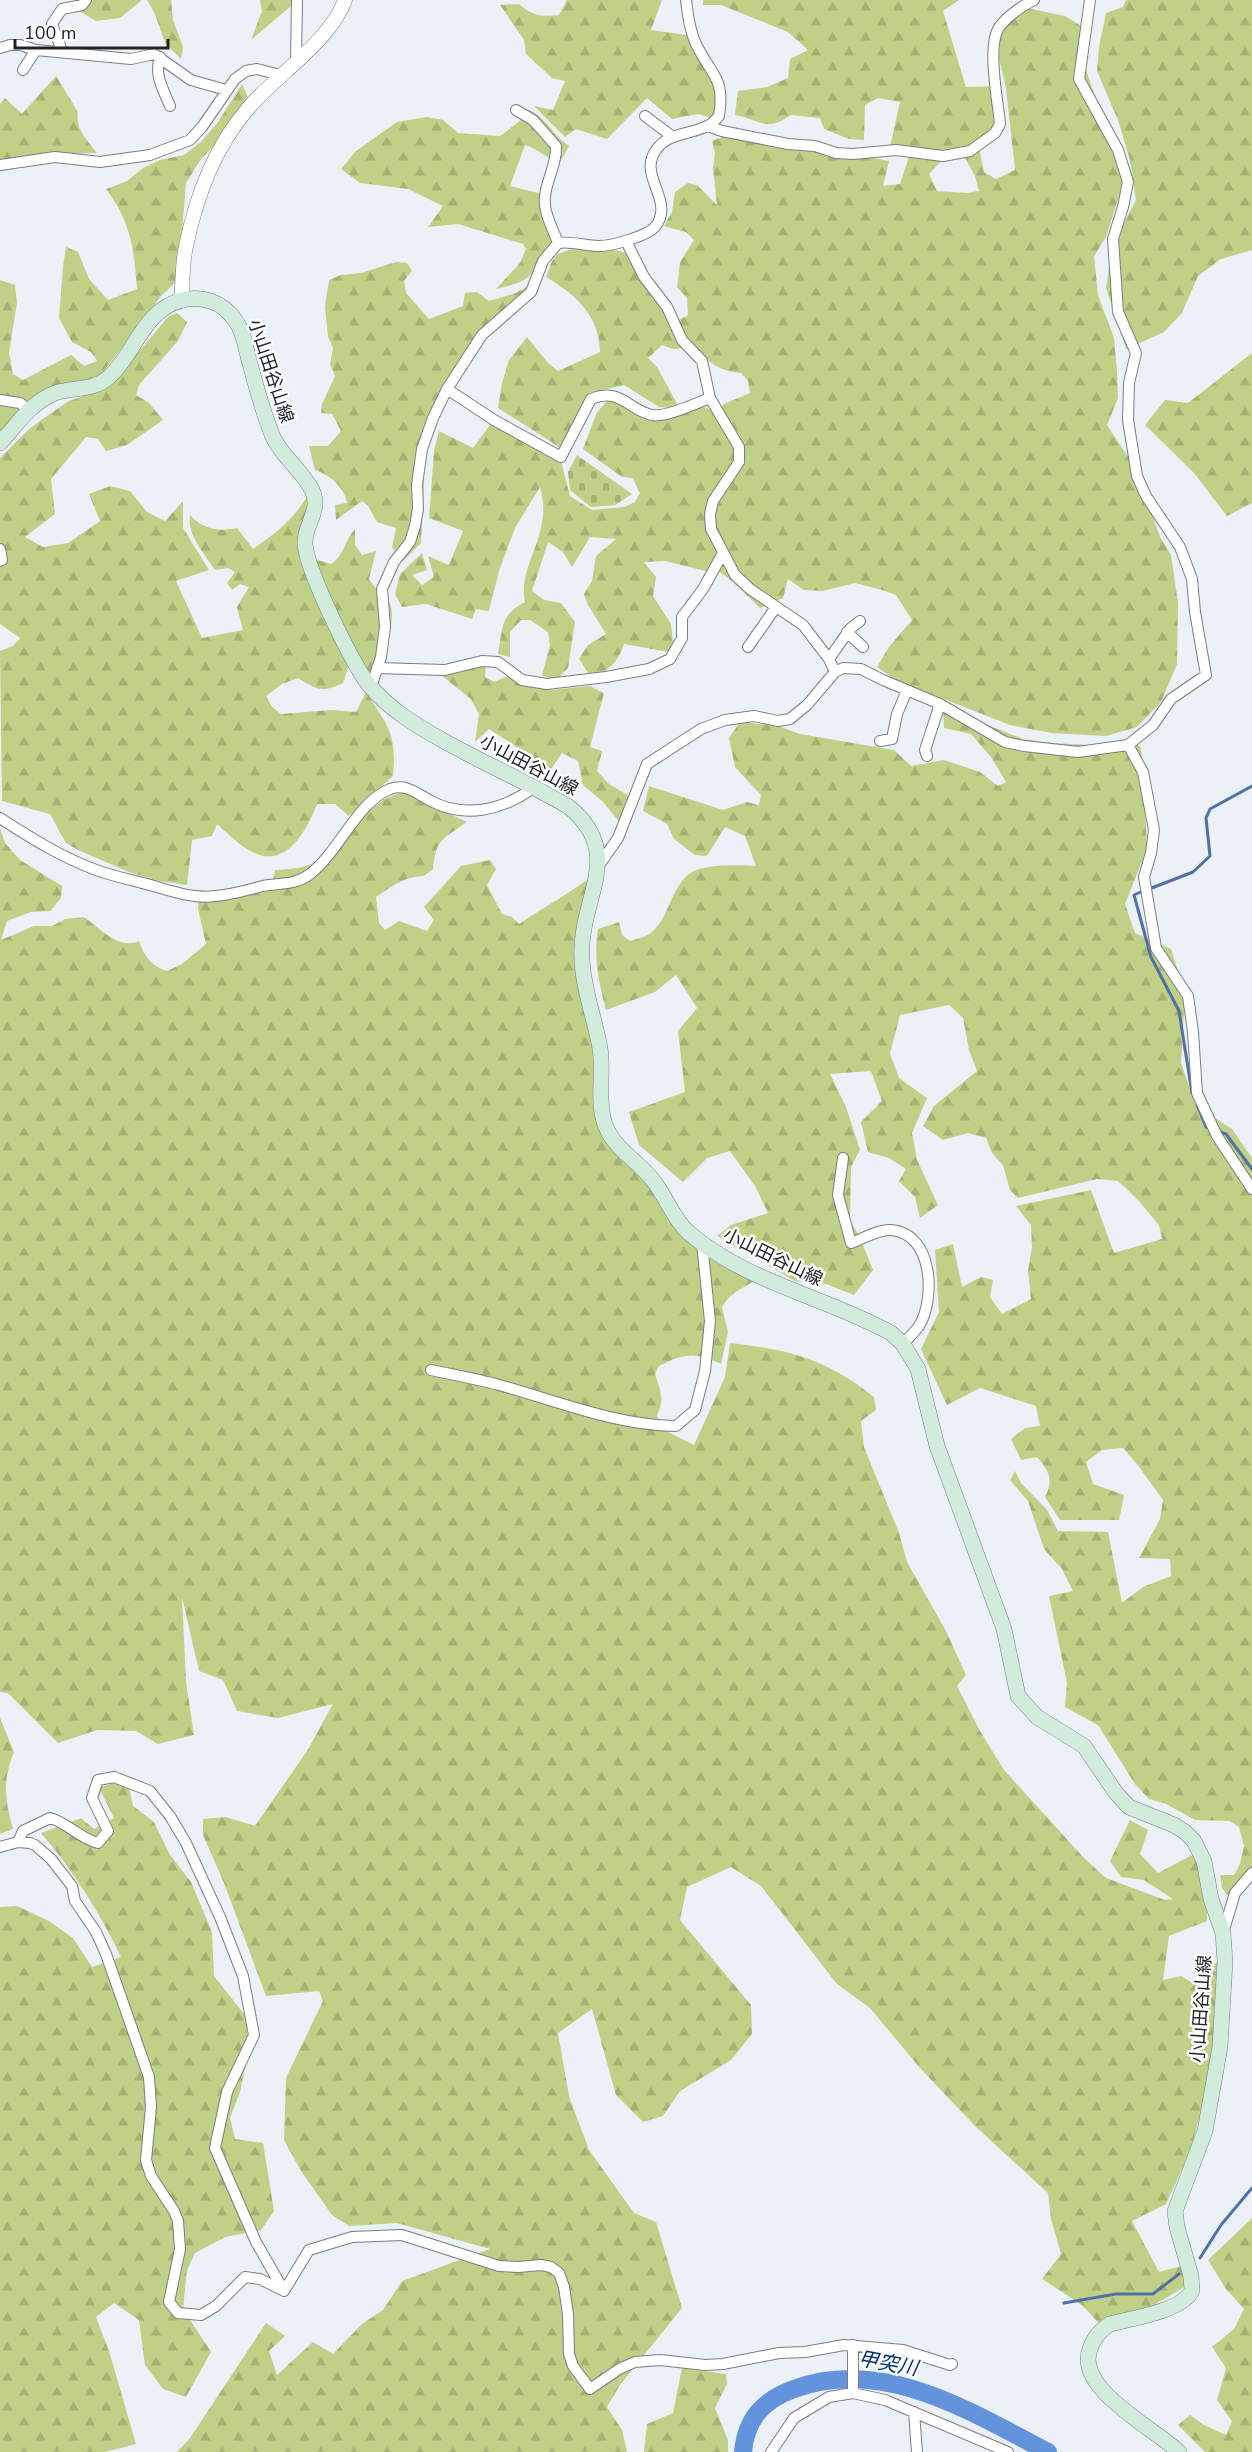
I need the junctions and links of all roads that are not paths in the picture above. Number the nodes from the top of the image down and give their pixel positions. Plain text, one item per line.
1 (86, 0) edge
2 (297, 0) edge
3 (345, 0) edge
4 (686, 0) edge
5 (1034, 0) edge
6 (1090, 0) edge
7 (0, 48) edge
8 (36, 50) junction
9 (62, 51) junction
10 (160, 57) junction
11 (296, 60) junction
12 (23, 70) dead end
13 (280, 75) junction
14 (226, 90) junction
15 (170, 106) dead end
16 (516, 110) dead end
17 (645, 116) dead end
18 (708, 126) junction
19 (673, 137) junction
20 (0, 165) edge
21 (626, 241) junction
22 (558, 243) junction
23 (181, 301) junction
24 (447, 389) junction
25 (710, 398) junction
26 (0, 400) edge
27 (29, 410) junction
28 (0, 443) edge
29 (0, 549) edge
30 (723, 553) junction
31 (0, 561) edge
32 (776, 607) junction
33 (861, 621) dead end
34 (847, 632) junction
35 (748, 647) dead end
36 (862, 647) dead end
37 (829, 659) junction
38 (377, 668) junction
39 (835, 672) junction
40 (371, 687) junction
41 (907, 690) junction
42 (940, 704) junction
43 (880, 741) dead end
44 (1128, 745) junction
45 (927, 756) dead end
46 (533, 788) junction
47 (0, 818) edge
48 (599, 865) junction
49 (843, 1158) dead end
50 (1252, 1189) edge
51 (702, 1242) junction
52 (903, 1344) junction
53 (431, 1370) dead end
54 (18, 1842) junction
55 (0, 1847) edge
56 (1252, 1873) edge
57 (1223, 1933) junction
58 (284, 2291) junction
59 (853, 2345) junction
60 (952, 2364) dead end
61 (853, 2393) junction
62 (914, 2412) junction
63 (771, 2452) edge
64 (917, 2452) edge
65 (1008, 2452) edge
66 (1179, 2452) edge

1 - 9 street
2 - 11 street
3 - 11 street
4 - 18 street
5 - 18 street
6 - 44 street
7 - 8 street
8 - 9 street
8 - 12 street
9 - 10 street
10 - 14 street
10 - 15 street
11 - 13 street
13 - 14 street
13 - 23 street
14 - 20 street
16 - 22 street
17 - 19 street
18 - 19 street
19 - 21 street
21 - 22 street
21 - 25 street
22 - 24 street
23 - 27 main road
23 - 40 main road, 小山田谷山線
24 - 25 street
24 - 38 street
25 - 30 street
26 - 27 street
27 - 28 main road
29 - 31 street
30 - 32 street
30 - 38 street
32 - 35 street
32 - 37 street
33 - 34 street
34 - 36 street
34 - 37 street
37 - 39 street
38 - 40 street
39 - 41 street
39 - 48 street
40 - 46 main road, 小山田谷山線
41 - 42 street
41 - 43 street
42 - 44 street
42 - 45 street
44 - 50 street
46 - 47 street
46 - 48 main road, 小山田谷山線
48 - 51 main road, 小山田谷山線
49 - 52 street
51 - 52 main road, 小山田谷山線
51 - 53 street
52 - 57 main road, 小山田谷山線
54 - 55 street
54 - 58 street
54 - 58 street
56 - 57 street
57 - 66 main road, 小山田谷山線
58 - 59 street
59 - 60 street
59 - 61 street
61 - 62 street
61 - 63 street
62 - 64 street
62 - 65 street

